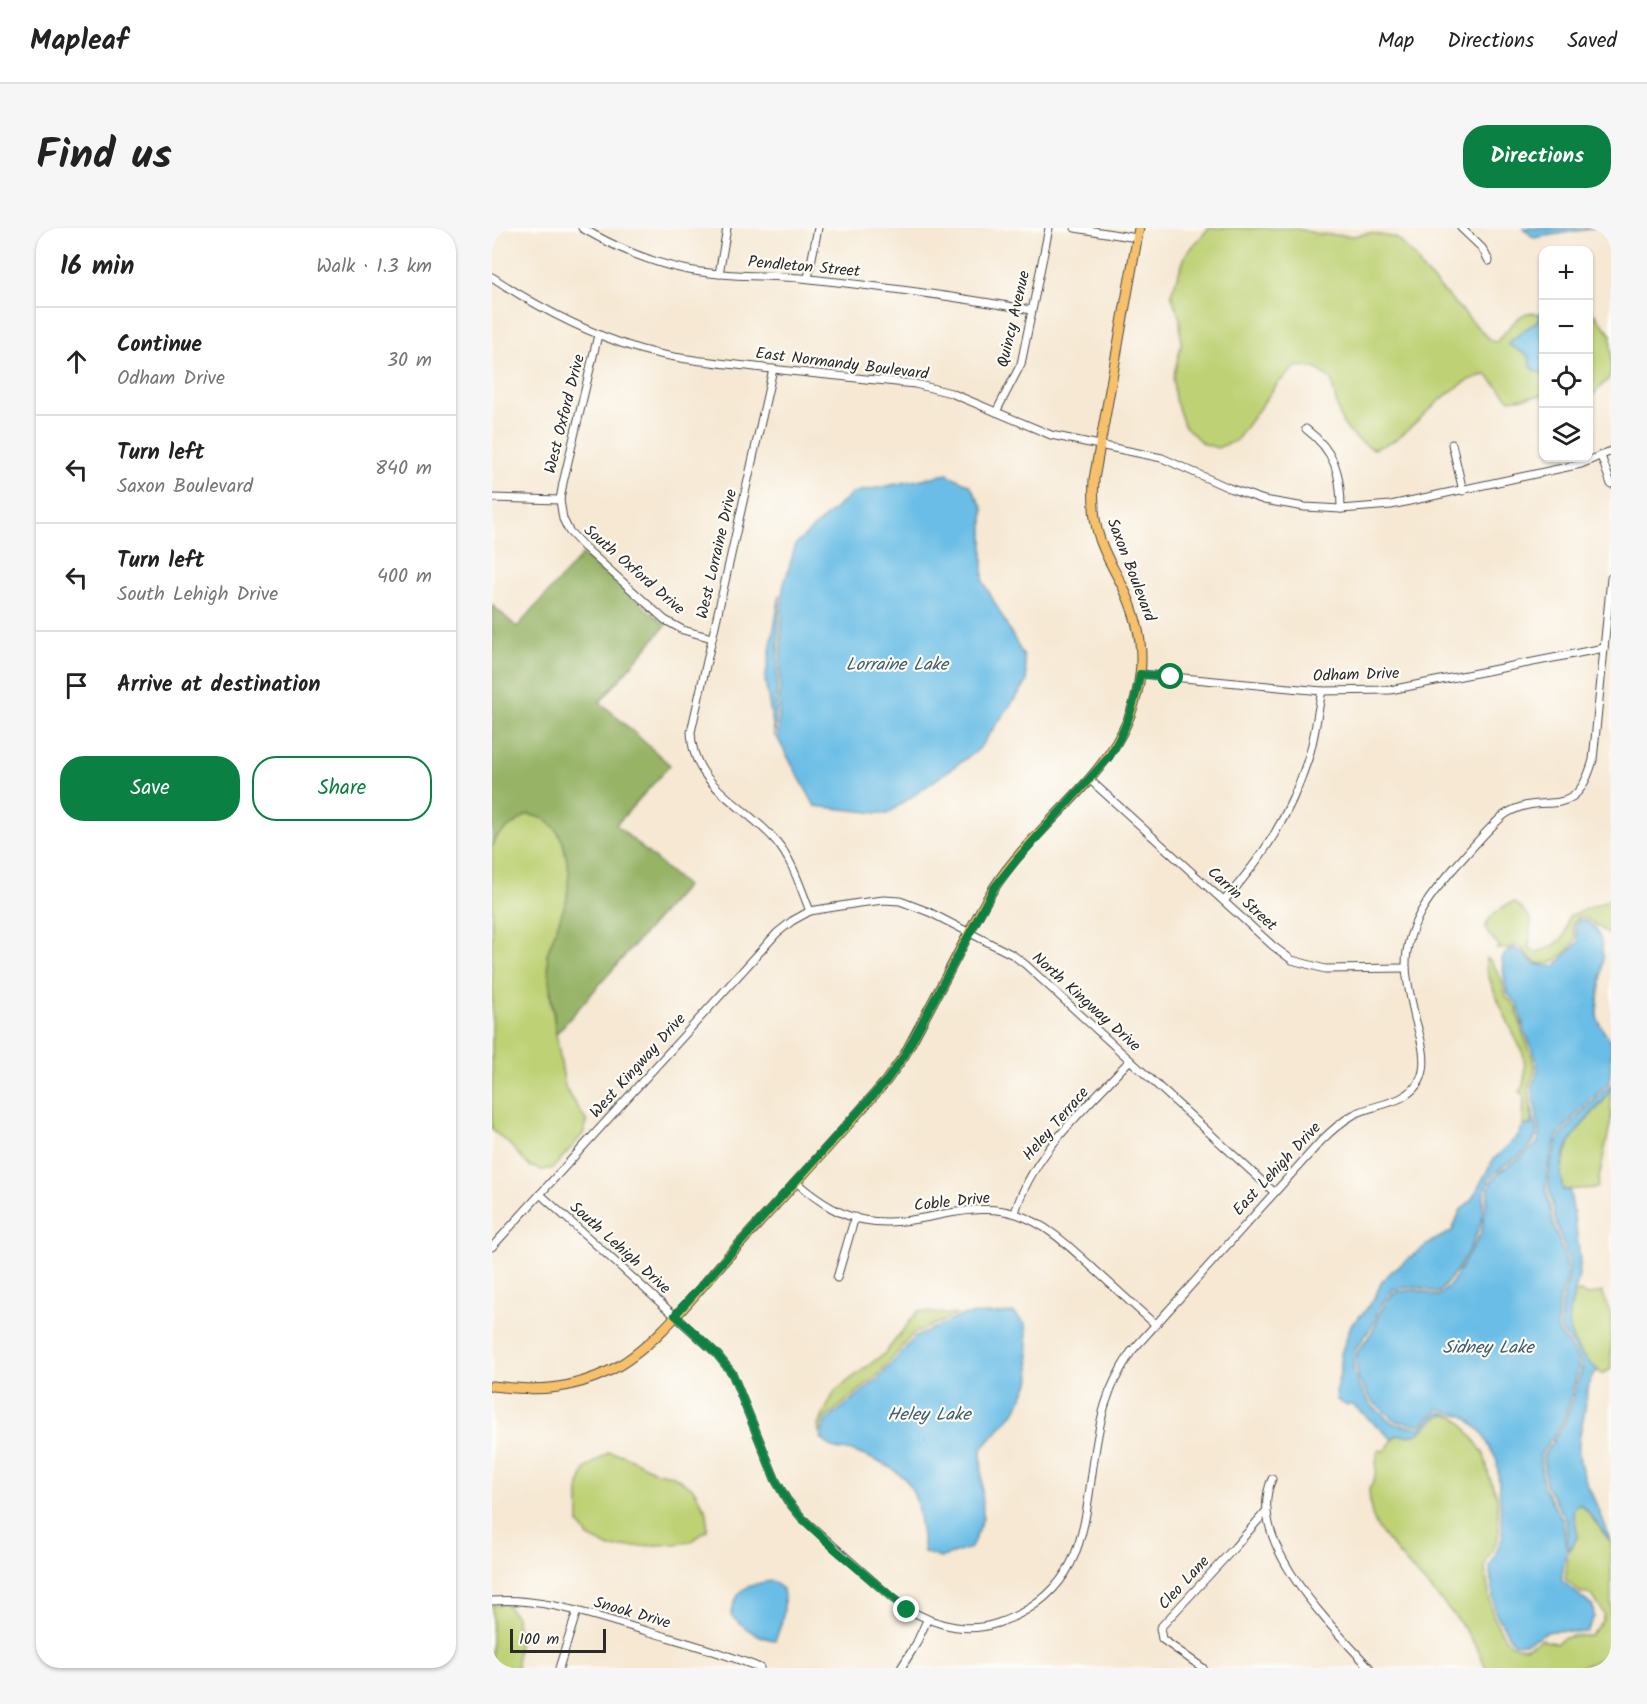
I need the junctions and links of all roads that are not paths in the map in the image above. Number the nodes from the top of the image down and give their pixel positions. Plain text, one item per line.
1 (582, 228) edge
2 (727, 228) edge
3 (818, 228) edge
4 (1049, 228) edge
5 (1076, 228) edge
6 (1461, 228) edge
7 (1138, 233) edge
8 (1489, 261) dead end
9 (719, 274) junction
10 (492, 277) edge
11 (808, 278) junction
12 (1031, 310) junction
13 (598, 335) junction
14 (773, 369) junction
15 (996, 412) junction
16 (1306, 429) dead end
17 (1452, 444) dead end
18 (1100, 446) junction
19 (1611, 451) edge
20 (1601, 456) junction
21 (1611, 484) edge
22 (1463, 491) junction
23 (492, 498) edge
24 (560, 500) junction
25 (1341, 508) junction
26 (1611, 578) edge
27 (712, 638) junction
28 (1604, 648) junction
29 (1140, 674) junction
30 (1322, 691) junction
31 (1089, 779) junction
32 (1224, 901) junction
33 (810, 911) junction
34 (969, 932) junction
35 (1406, 968) junction
36 (1130, 1060) junction
37 (796, 1182) junction
38 (1274, 1191) junction
39 (540, 1194) junction
40 (1015, 1213) junction
41 (855, 1217) junction
42 (492, 1247) edge
43 (837, 1278) dead end
44 (675, 1315) junction
45 (1155, 1324) junction
46 (492, 1386) edge
47 (1272, 1479) dead end
48 (1266, 1510) junction
49 (492, 1601) edge
50 (577, 1611) junction
51 (927, 1620) junction
52 (559, 1668) edge
53 (760, 1668) edge
54 (901, 1668) edge
55 (1203, 1668) edge
56 (1370, 1668) edge

1 - 9 street, Pendleton Street
2 - 9 street
3 - 11 street
4 - 12 street, Quincy Avenue
5 - 7 street
6 - 8 street
7 - 18 main road, Saxon Boulevard
9 - 11 street, Pendleton Street
10 - 13 street, East Normandy Boulevard
11 - 12 street, Pendleton Street
12 - 15 street, Quincy Avenue
13 - 14 street, East Normandy Boulevard
13 - 24 street, West Oxford Drive
14 - 15 street, East Normandy Boulevard
14 - 27 street, West Lorraine Drive
15 - 18 street, East Normandy Boulevard
16 - 25 street
17 - 22 street
18 - 25 street, East Normandy Boulevard
18 - 29 main road, Saxon Boulevard
19 - 20 street, East Normandy Boulevard
20 - 21 street
20 - 22 street, East Normandy Boulevard
22 - 25 street, East Normandy Boulevard
23 - 24 street
24 - 27 street, South Oxford Drive
26 - 28 street, East Lehigh Drive
27 - 33 street, West Lorraine Drive
28 - 30 street, Odham Drive
28 - 35 street, East Lehigh Drive
29 - 30 street, Odham Drive
29 - 31 main road, Saxon Boulevard
30 - 32 street
31 - 32 street, Carrin Street
31 - 34 main road, Saxon Boulevard
32 - 35 street, Carrin Street
33 - 34 street, North Kingway Drive
33 - 39 street, West Kingway Drive
34 - 36 street, North Kingway Drive
34 - 37 main road, Saxon Boulevard
35 - 38 street, East Lehigh Drive
36 - 38 street, North Kingway Drive
36 - 40 street, Heley Terrace
37 - 41 street, Coble Drive
37 - 44 main road, Saxon Boulevard
38 - 45 street, East Lehigh Drive
39 - 42 street, West Kingway Drive
39 - 44 street, South Lehigh Drive
40 - 41 street, Coble Drive
40 - 45 street, Coble Drive
41 - 43 street
44 - 46 main road, Saxon Boulevard
44 - 51 street, South Lehigh Drive
45 - 51 street, East Lehigh Drive
47 - 48 street
48 - 55 street, Cleo Lane
48 - 56 street
49 - 50 street, Snook Drive
50 - 52 street
50 - 53 street, Snook Drive
51 - 54 street

